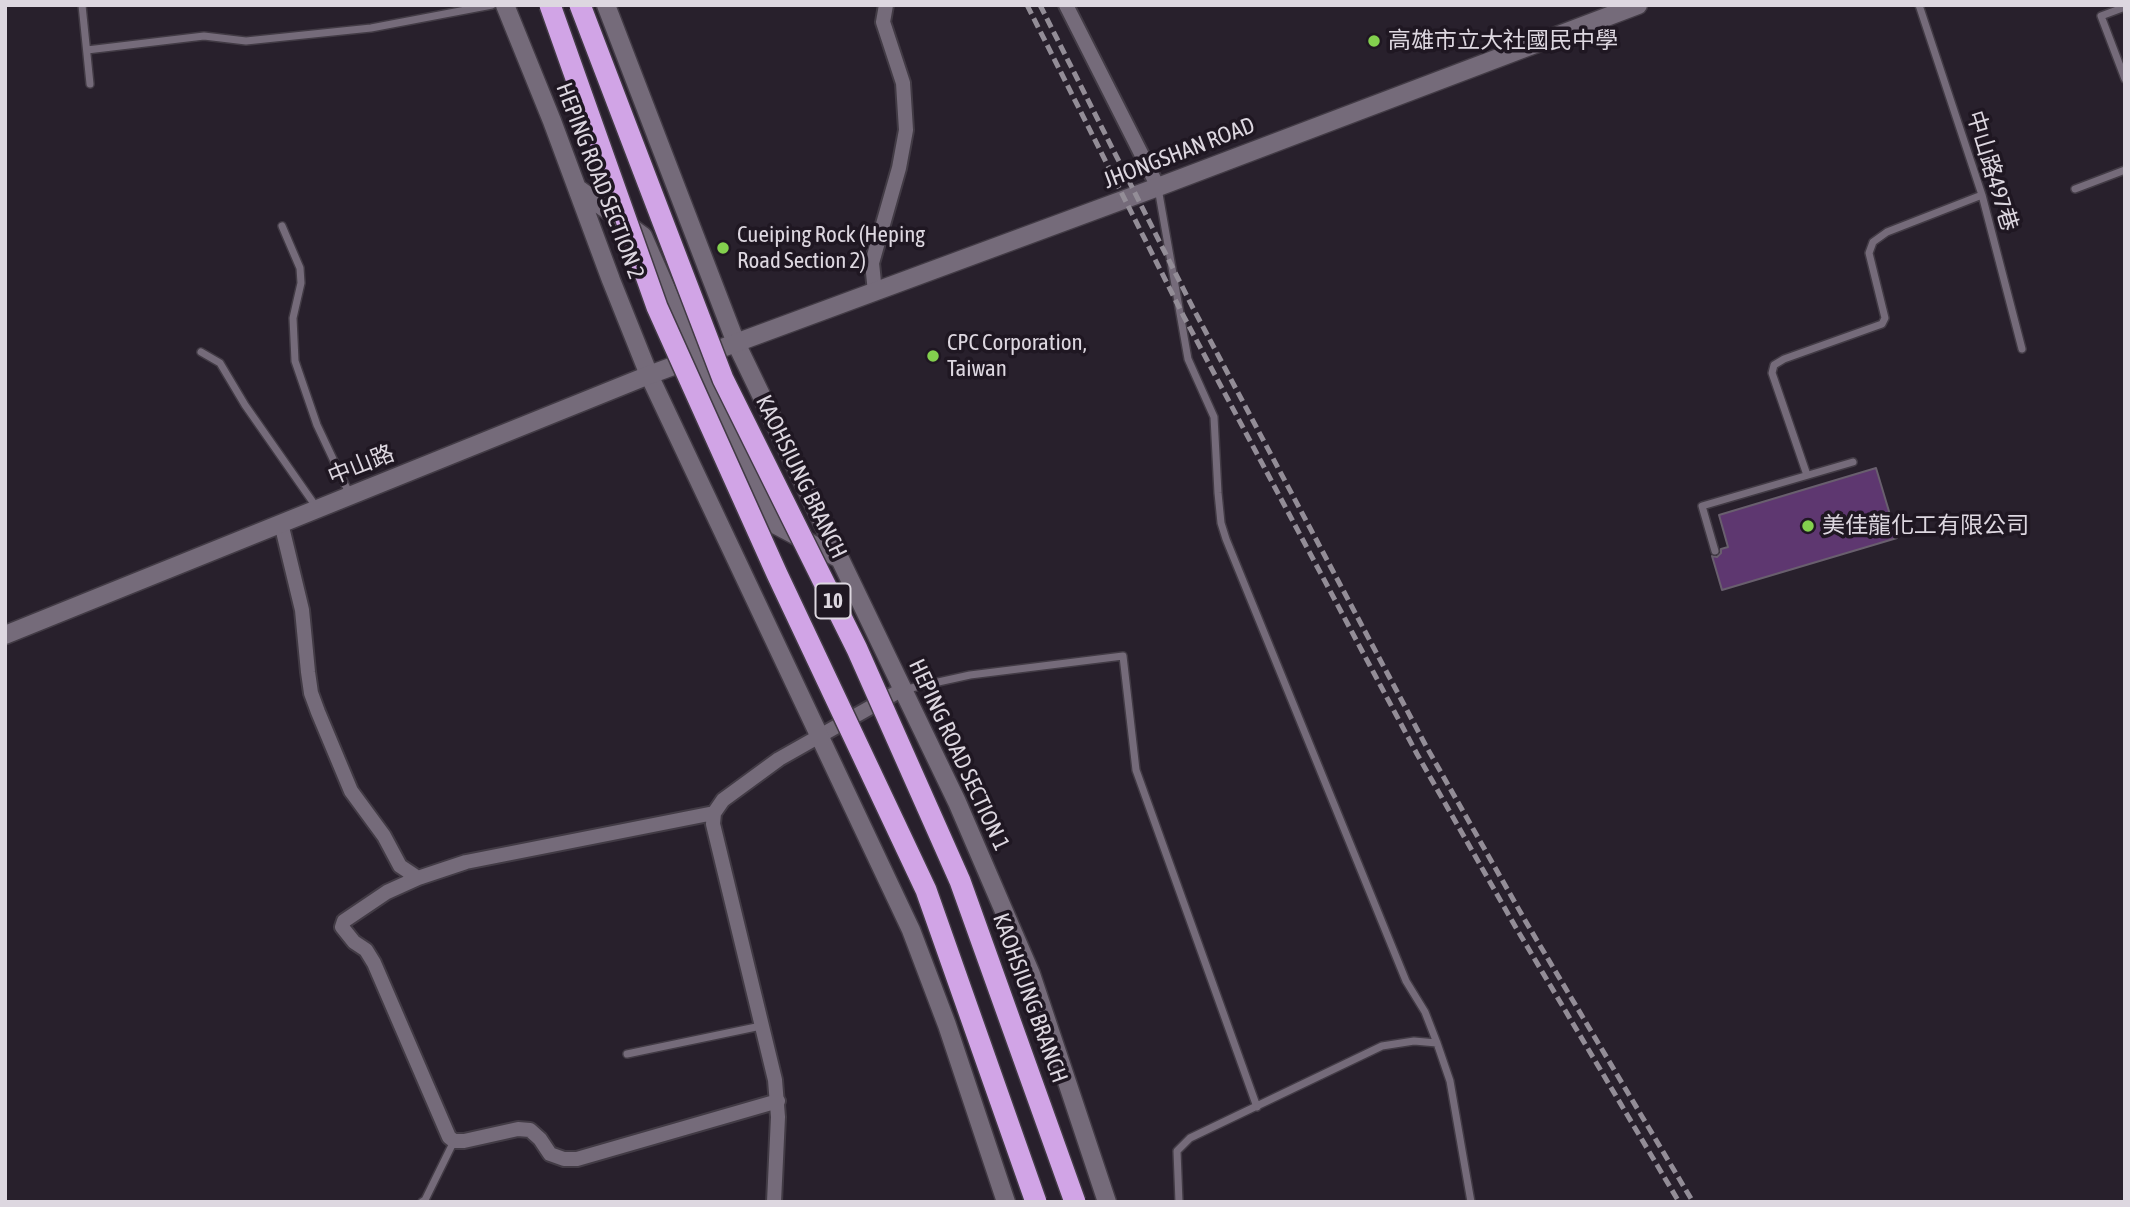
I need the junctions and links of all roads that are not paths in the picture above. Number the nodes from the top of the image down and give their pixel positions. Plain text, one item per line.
1 (82, 5) edge
2 (492, 5) edge
3 (505, 5) edge
4 (550, 5) edge
5 (580, 5) edge
6 (606, 5) edge
7 (886, 5) edge
8 (1066, 5) edge
9 (1638, 5) edge
10 (1919, 5) edge
11 (2125, 7) edge
12 (87, 50) junction
13 (2125, 79) edge
14 (90, 84) dead end
15 (2125, 170) edge
16 (1158, 187) junction
17 (577, 188) junction
18 (2075, 189) dead end
19 (1982, 195) junction
20 (282, 226) dead end
21 (874, 292) junction
22 (736, 343) junction
23 (2022, 349) dead end
24 (201, 352) dead end
25 (696, 357) junction
26 (649, 375) junction
27 (1853, 462) dead end
28 (1807, 475) junction
29 (350, 495) junction
30 (318, 508) junction
31 (281, 523) junction
32 (1715, 551) dead end
33 (840, 559) junction
34 (5, 635) edge
35 (901, 690) junction
36 (820, 736) junction
37 (714, 813) junction
38 (418, 878) junction
39 (762, 1026) junction
40 (1437, 1043) junction
41 (627, 1054) dead end
42 (778, 1101) junction
43 (1257, 1107) junction
44 (454, 1140) junction
45 (422, 1202) edge
46 (774, 1202) edge
47 (1006, 1202) edge
48 (1036, 1202) edge
49 (1075, 1202) edge
50 (1107, 1202) edge
51 (1179, 1202) edge
52 (1471, 1202) edge

1 - 12 lane
2 - 12 lane
3 - 17 street, HEPING ROAD SECTION 2
4 - 48 highway, 10, bridge
5 - 49 highway, KAOHSIUNG BRANCH / 10, bridge
6 - 22 street
7 - 21 street
8 - 16 street
9 - 16 street, JHONGSHAN ROAD
10 - 19 lane, 中山路497巷
11 - 13 lane
12 - 14 lane
15 - 18 lane
16 - 21 street, JHONGSHAN ROAD
16 - 40 lane
17 - 25 street
17 - 26 street, HEPING ROAD SECTION 2
19 - 23 lane, 中山路497巷
19 - 28 lane
20 - 29 lane
21 - 22 street, JHONGSHAN ROAD
22 - 25 street, 中山路
22 - 33 street, HEPING ROAD SECTION 1
24 - 30 lane
25 - 26 street, 中山路
25 - 33 street
26 - 29 street, 中山路
26 - 36 street
27 - 28 lane
28 - 32 lane
29 - 30 street, 中山路
30 - 31 street, 中山路
31 - 34 street, 中山路
31 - 38 street
33 - 35 street, HEPING ROAD SECTION 1
35 - 36 street
35 - 43 lane
35 - 50 street, HEPING ROAD SECTION 1
36 - 37 street
36 - 47 street
37 - 38 street
37 - 39 street
38 - 44 street
39 - 41 lane
39 - 42 street
40 - 43 lane
40 - 52 lane
42 - 44 street
42 - 46 street
43 - 51 lane
44 - 45 lane

